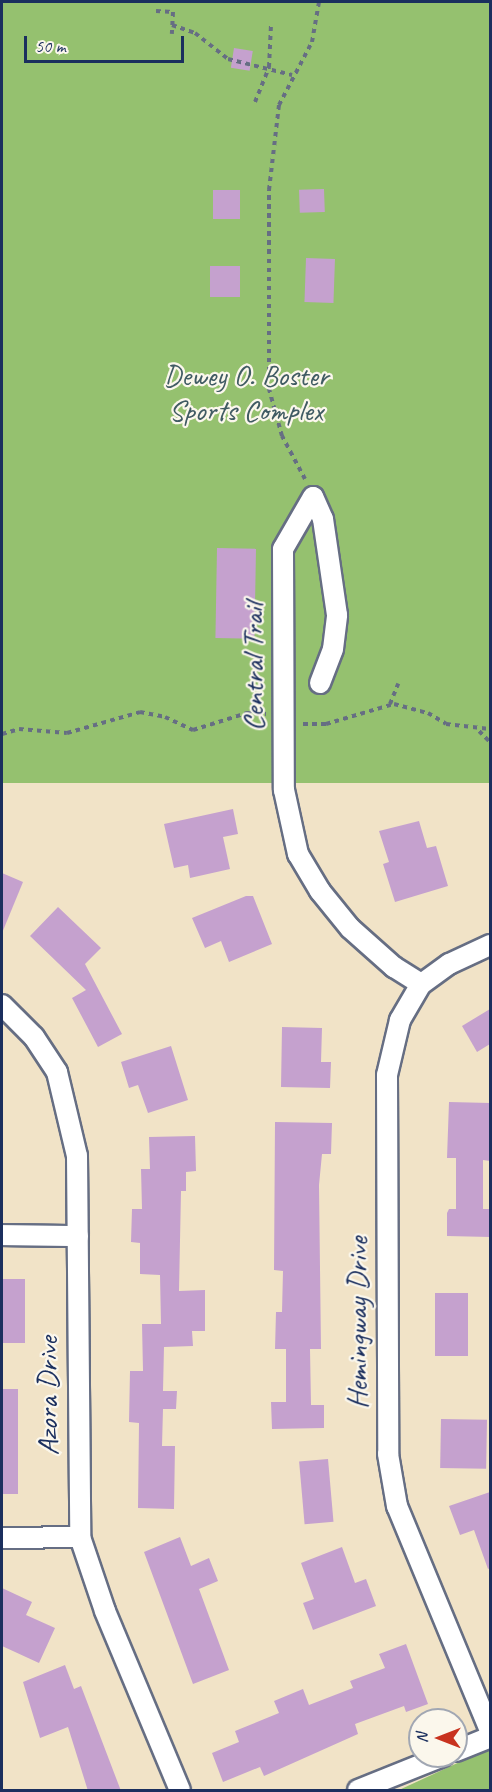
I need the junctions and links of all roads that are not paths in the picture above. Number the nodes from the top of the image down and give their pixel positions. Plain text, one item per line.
1 (320, 683) dead end
2 (490, 945) edge
3 (421, 984) junction
4 (2, 1005) edge
5 (2, 1235) edge
6 (78, 1236) junction
7 (80, 1537) junction
8 (2, 1538) edge
9 (490, 1730) edge
10 (490, 1737) edge
11 (468, 1746) edge
12 (414, 1768) edge
13 (180, 1791) edge
14 (358, 1791) edge

1 - 3 street, Central Trail
2 - 3 street, Hemingway Drive
3 - 9 street, Hemingway Drive
4 - 6 street, Azora Drive
5 - 6 street
6 - 7 street, Azora Drive
7 - 8 street
7 - 13 street, Azora Drive
10 - 11 street
12 - 14 street

